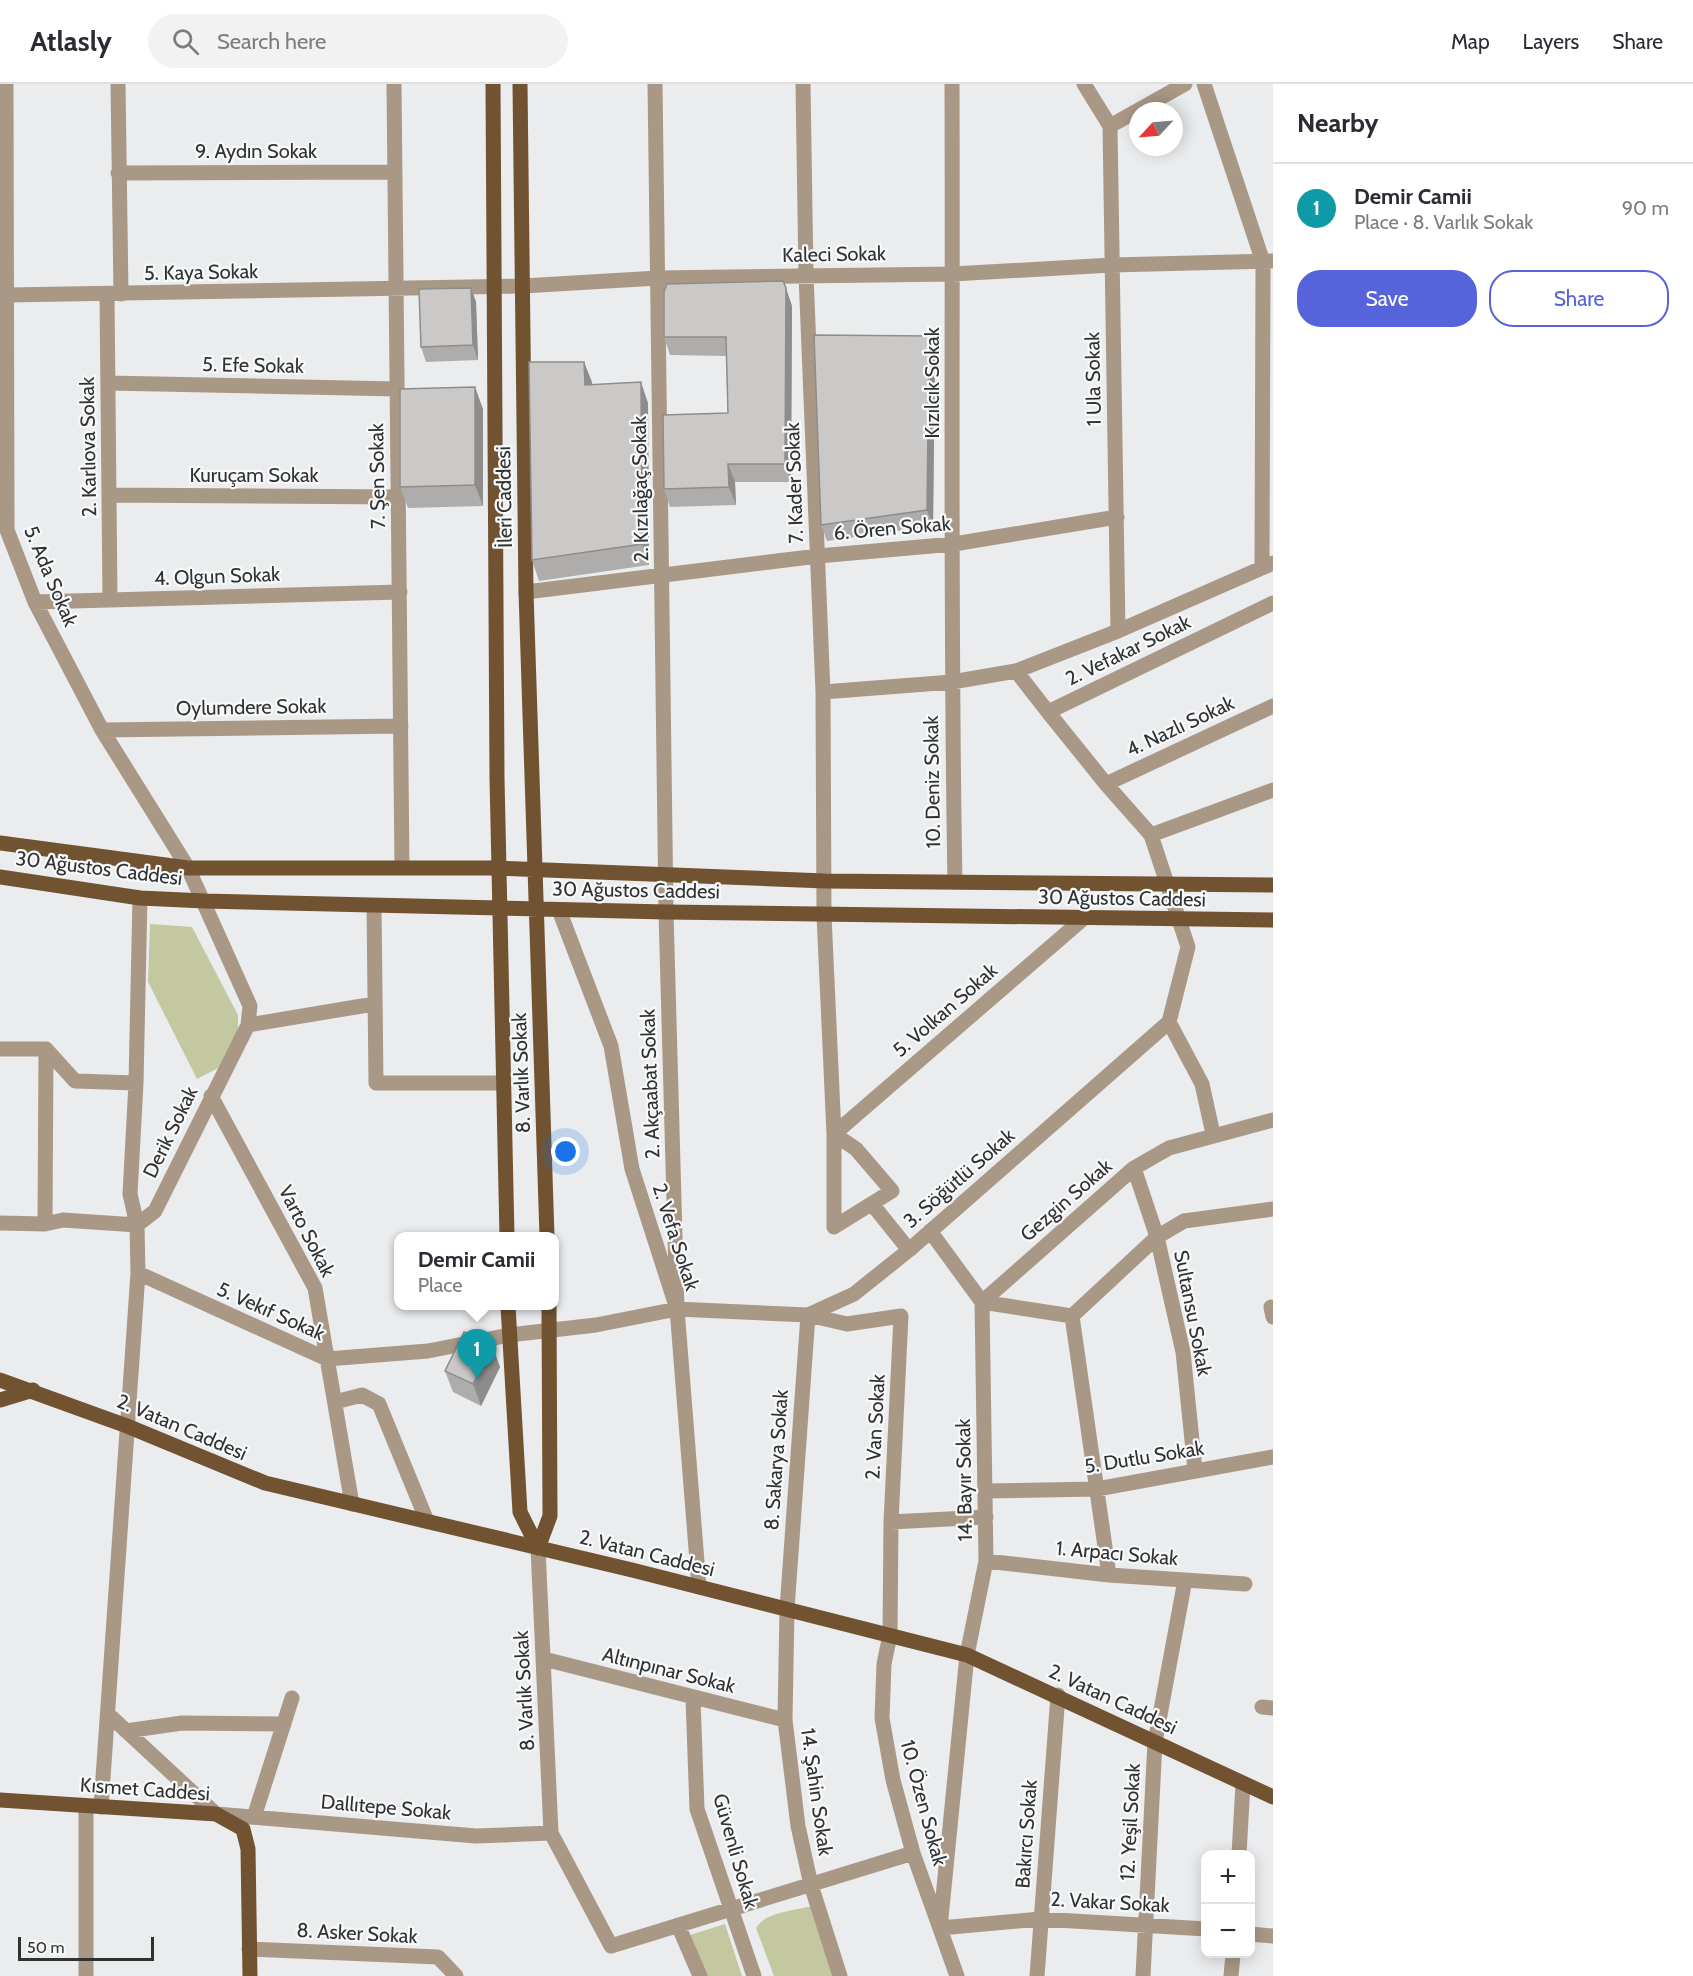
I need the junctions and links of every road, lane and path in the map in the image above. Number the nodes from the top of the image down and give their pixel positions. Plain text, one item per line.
1 (6, 84) edge
2 (118, 84) edge
3 (394, 84) edge
4 (493, 84) edge
5 (520, 84) edge
6 (656, 84) edge
7 (803, 84) edge
8 (952, 84) edge
9 (1084, 84) edge
10 (1185, 84) edge
11 (1204, 84) edge
12 (1110, 126) junction
13 (395, 172) junction
14 (118, 173) junction
15 (1268, 262) edge
16 (1112, 265) junction
17 (953, 274) junction
18 (806, 275) junction
19 (658, 278) junction
20 (523, 286) junction
21 (496, 287) junction
22 (396, 289) junction
23 (114, 294) junction
24 (7, 295) junction
25 (108, 383) junction
26 (397, 388) junction
27 (109, 495) junction
28 (399, 496) junction
29 (1117, 517) junction
30 (954, 544) junction
31 (818, 556) junction
32 (1267, 566) edge
33 (662, 573) junction
34 (400, 592) junction
35 (526, 592) junction
36 (110, 600) junction
37 (35, 602) junction
38 (1273, 603) edge
39 (1118, 631) junction
40 (1016, 671) junction
41 (951, 682) junction
42 (823, 692) junction
43 (1273, 706) edge
44 (1048, 712) junction
45 (401, 726) junction
46 (102, 730) junction
47 (1106, 784) junction
48 (1273, 790) edge
49 (1151, 835) junction
50 (0, 843) edge
51 (402, 867) junction
52 (188, 868) junction
53 (498, 868) junction
54 (536, 868) junction
55 (666, 874) junction
56 (0, 877) edge
57 (825, 881) junction
58 (955, 882) junction
59 (1169, 884) junction
60 (1273, 885) edge
61 (666, 893) joint
62 (140, 898) junction
63 (205, 901) junction
64 (374, 906) junction
65 (500, 909) junction
66 (537, 909) junction
67 (560, 910) junction
68 (666, 912) junction
69 (824, 915) junction
70 (1084, 918) junction
71 (1181, 919) junction
72 (1273, 920) edge
73 (374, 1004) junction
74 (1169, 1022) junction
75 (248, 1025) junction
76 (0, 1049) edge
77 (46, 1049) junction
78 (136, 1083) junction
79 (504, 1083) junction
80 (211, 1096) junction
81 (1273, 1120) edge
82 (834, 1134) junction
83 (1212, 1134) junction
84 (1134, 1168) junction
85 (872, 1204) junction
86 (1273, 1209) edge
87 (0, 1224) edge
88 (45, 1224) junction
89 (137, 1225) junction
90 (930, 1231) junction
91 (507, 1232) edge
92 (547, 1232) edge
93 (1157, 1238) junction
94 (909, 1250) junction
95 (138, 1273) junction
96 (982, 1302) junction
97 (677, 1309) junction
98 (508, 1310) edge
99 (549, 1310) edge
100 (808, 1315) junction
101 (1072, 1316) junction
102 (549, 1329) junction
103 (509, 1335) junction
104 (327, 1359) junction
105 (0, 1380) edge
106 (33, 1390) junction
107 (0, 1400) edge
108 (335, 1402) junction
109 (127, 1426) junction
110 (1273, 1457) edge
111 (1195, 1470) junction
112 (1097, 1489) junction
113 (986, 1491) junction
114 (352, 1504) junction
115 (986, 1517) junction
116 (427, 1521) junction
117 (891, 1522) junction
118 (538, 1548) junction
119 (986, 1561) junction
120 (1109, 1575) junction
121 (1185, 1580) junction
122 (1245, 1584) dead end
123 (699, 1587) junction
124 (787, 1609) junction
125 (890, 1635) junction
126 (968, 1655) junction
127 (544, 1659) junction
128 (1058, 1695) junction
129 (292, 1698) dead end
130 (693, 1699) junction
131 (108, 1714) junction
132 (785, 1720) junction
133 (284, 1724) junction
134 (126, 1731) junction
135 (1155, 1742) junction
136 (1243, 1784) junction
137 (1273, 1797) edge
138 (0, 1800) edge
139 (94, 1806) junction
140 (216, 1814) junction
141 (254, 1817) junction
142 (552, 1833) junction
143 (1239, 1850) edge
144 (913, 1853) junction
145 (811, 1885) junction
146 (730, 1909) junction
147 (1040, 1919) junction
148 (1145, 1924) junction
149 (678, 1925) junction
150 (940, 1928) junction
151 (1201, 1929) edge
152 (1255, 1934) edge
153 (1273, 1936) edge
154 (249, 1949) junction
155 (1233, 1958) edge
156 (86, 1976) edge
157 (250, 1976) edge
158 (456, 1976) edge
159 (700, 1976) edge
160 (754, 1976) edge
161 (840, 1976) edge
162 (957, 1976) edge
163 (1037, 1976) edge
164 (1143, 1976) edge
165 (1231, 1976) edge

1 - 24 street, 5. Ada Sokak
2 - 14 street, 2. Karlıova Sokak
3 - 13 street, 7. Şen Sokak
4 - 21 main road, İleri Caddesi
5 - 20 main road, İleri Caddesi
6 - 19 street, 2. Kızılağaç Sokak
7 - 18 street, 7. Kader Sokak
8 - 17 street, Kızılcık Sokak
9 - 12 street
10 - 12 street
11 - 15 street
12 - 16 street, 1 Ula Sokak
13 - 14 street, 9. Aydın Sokak
13 - 22 street, 7. Şen Sokak
14 - 23 street, 2. Karlıova Sokak
15 - 16 street, Kaleci Sokak
15 - 32 street
16 - 17 street, Kaleci Sokak
16 - 29 street, 1 Ula Sokak
17 - 18 street, Kaleci Sokak
17 - 30 street, Kızılcık Sokak
18 - 19 street, Kaleci Sokak
18 - 31 street, 7. Kader Sokak
19 - 20 street, Kaleci Sokak
19 - 33 street, 2. Kızılağaç Sokak
20 - 21 street, Kaleci Sokak
20 - 35 main road, İleri Caddesi
21 - 22 street, Kaleci Sokak
21 - 53 main road, İleri Caddesi
22 - 23 street, 5. Kaya Sokak
22 - 26 street, 7. Şen Sokak
23 - 24 street, 5. Kaya Sokak
23 - 25 street, 2. Karlıova Sokak
24 - 37 street, 5. Ada Sokak
25 - 26 street, 5. Efe Sokak
25 - 27 street, 2. Karlıova Sokak
26 - 28 street, 7. Şen Sokak
27 - 28 street, Kuruçam Sokak
27 - 36 street, 2. Karlıova Sokak
28 - 34 street, 7. Şen Sokak
29 - 30 street, 6. Ören Sokak
29 - 39 street, 1 Ula Sokak
30 - 31 street, 6. Ören Sokak
30 - 41 street, Kızılcık Sokak
31 - 33 street, 6. Ören Sokak
31 - 42 street, 7. Kader Sokak
32 - 39 street
33 - 35 street, 6. Ören Sokak
33 - 55 street, 2. Kızılağaç Sokak
34 - 36 street, 4. Olgun Sokak
34 - 45 street, 7. Şen Sokak
35 - 54 main road, İleri Caddesi
36 - 37 street, 4. Olgun Sokak
37 - 46 street, 5. Ada Sokak
38 - 44 street, 2. Vefakar Sokak
39 - 40 street
40 - 41 street
40 - 44 street
41 - 42 street
41 - 58 street, 10. Deniz Sokak
42 - 57 street, 7. Kader Sokak
43 - 47 street, 4. Nazlı Sokak
44 - 47 street
45 - 46 street, Oylumdere Sokak
45 - 51 street, 7. Şen Sokak
46 - 52 street, 5. Ada Sokak
47 - 49 street
48 - 49 street
49 - 59 street
50 - 52 main road, 30 Ağustos Caddesi
51 - 52 main road, 30 Ağustos Caddesi
51 - 53 main road, 30 Ağustos Caddesi
52 - 63 street
53 - 54 main road, 30 Ağustos Caddesi
53 - 65 main road, İleri Caddesi
54 - 55 main road, 30 Ağustos Caddesi
54 - 66 main road, İleri Caddesi
55 - 57 main road, 30 Ağustos Caddesi
55 - 61 street, 2. Kızılağaç Sokak
56 - 62 main road, 30 Ağustos Caddesi
57 - 58 main road, 30 Ağustos Caddesi
57 - 69 street
58 - 59 main road, 30 Ağustos Caddesi
59 - 60 main road, 30 Ağustos Caddesi
59 - 71 street
61 - 68 street, 2. Akçaabat Sokak
62 - 63 main road, 30 Ağustos Caddesi
62 - 78 street
63 - 64 main road, 30 Ağustos Caddesi
63 - 75 street
64 - 65 main road, 30 Ağustos Caddesi
64 - 73 street
65 - 66 main road, 30 Ağustos Caddesi
65 - 79 main road, 8. Varlık Sokak
66 - 67 main road, 30 Ağustos Caddesi
66 - 92 main road, 8. Varlık Sokak
67 - 68 main road, 30 Ağustos Caddesi
67 - 97 street, 2. Vefa Sokak
68 - 69 main road, 30 Ağustos Caddesi
68 - 97 street, 2. Akçaabat Sokak
69 - 70 main road, 30 Ağustos Caddesi
69 - 82 street
70 - 71 main road, 30 Ağustos Caddesi
70 - 82 street, 5. Volkan Sokak
71 - 72 main road, 30 Ağustos Caddesi
71 - 74 street
73 - 75 street
73 - 79 street
74 - 83 street
74 - 90 street, 3. Söğütlü Sokak
75 - 80 street, Derik Sokak
76 - 77 street
77 - 78 street
77 - 88 street
78 - 89 street
79 - 91 main road, 8. Varlık Sokak
80 - 89 street, Derik Sokak
80 - 104 street, Varto Sokak
81 - 83 street, Gezgin Sokak
82 - 85 street
82 - 85 street
83 - 84 street, Gezgin Sokak
84 - 93 street, Sultansu Sokak
84 - 96 street, Gezgin Sokak
85 - 94 street
86 - 93 street
87 - 88 street
88 - 89 street
89 - 95 street
90 - 94 street, 3. Söğütlü Sokak
90 - 96 street
93 - 101 street
93 - 111 street, Sultansu Sokak
94 - 100 street, 3. Söğütlü Sokak
95 - 104 street, 5. Vekıf Sokak
95 - 109 street
96 - 101 street
96 - 113 street, 14. Bayır Sokak
97 - 100 street, 3. Söğütlü Sokak
97 - 102 street, 5. Vekıf Sokak
97 - 123 street, 2. Vefa Sokak
98 - 103 main road, 8. Varlık Sokak
99 - 102 main road, 8. Varlık Sokak
100 - 117 street, 2. Van Sokak
100 - 124 street, 8. Sakarya Sokak
101 - 112 street
102 - 103 street, 5. Vekıf Sokak
102 - 118 main road, 8. Varlık Sokak
103 - 104 street, 5. Vekıf Sokak
103 - 118 main road, 8. Varlık Sokak
104 - 108 street, Varto Sokak
105 - 106 main road, 2. Vatan Caddesi
106 - 107 main road
106 - 109 main road, 2. Vatan Caddesi
108 - 114 street, Varto Sokak
108 - 116 street
109 - 114 main road, 2. Vatan Caddesi
109 - 131 street
110 - 111 street, 5. Dutlu Sokak
111 - 112 street, 5. Dutlu Sokak
112 - 113 street, 5. Dutlu Sokak
112 - 120 street
113 - 115 street, 14. Bayır Sokak
114 - 116 main road, 2. Vatan Caddesi
115 - 117 street
115 - 119 street, 14. Bayır Sokak
116 - 118 main road, 2. Vatan Caddesi
117 - 125 street, 2. Van Sokak
118 - 123 main road, 2. Vatan Caddesi
118 - 127 street, 8. Varlık Sokak
119 - 120 street, 1. Arpacı Sokak
119 - 126 street, 14. Bayır Sokak
120 - 121 street, 1. Arpacı Sokak
121 - 122 street, 1. Arpacı Sokak
121 - 135 street, 12. Yeşil Sokak
123 - 124 main road, 2. Vatan Caddesi
124 - 125 main road, 2. Vatan Caddesi
124 - 132 street, 14. Şahin Sokak
125 - 126 main road, 2. Vatan Caddesi
125 - 144 street, 10. Özen Sokak
126 - 128 main road, 2. Vatan Caddesi
126 - 150 street, 14. Bayır Sokak
127 - 130 street, Altınpınar Sokak
127 - 142 street, 8. Varlık Sokak
128 - 135 main road, 2. Vatan Caddesi
128 - 147 street, Bakırcı Sokak
129 - 133 street
130 - 132 street, Altınpınar Sokak
130 - 146 street, Güvenli Sokak
131 - 134 street
131 - 139 street
132 - 145 street, 14. Şahin Sokak
133 - 134 street
133 - 141 street
134 - 140 street
135 - 136 main road, 2. Vatan Caddesi
135 - 148 street, 12. Yeşil Sokak
136 - 137 main road, 2. Vatan Caddesi
136 - 143 street
138 - 139 main road, Kısmet Caddesi
139 - 140 main road, Kısmet Caddesi
139 - 156 street
140 - 141 street, Dallıtepe Sokak
140 - 154 main road, Kısmet Caddesi
141 - 142 street, Dallıtepe Sokak
142 - 149 street
144 - 145 street
144 - 150 street, 10. Özen Sokak
145 - 146 street
145 - 161 street, 14. Şahin Sokak
146 - 149 street
146 - 160 street, Güvenli Sokak
147 - 148 street, 2. Vakar Sokak
147 - 150 street, 2. Vakar Sokak
147 - 163 street, Bakırcı Sokak
148 - 151 street, 2. Vakar Sokak
148 - 164 street, 12. Yeşil Sokak
149 - 159 street
150 - 162 street, 10. Özen Sokak
152 - 153 street
154 - 157 main road, Kısmet Caddesi
154 - 158 street, 8. Asker Sokak
155 - 165 street

